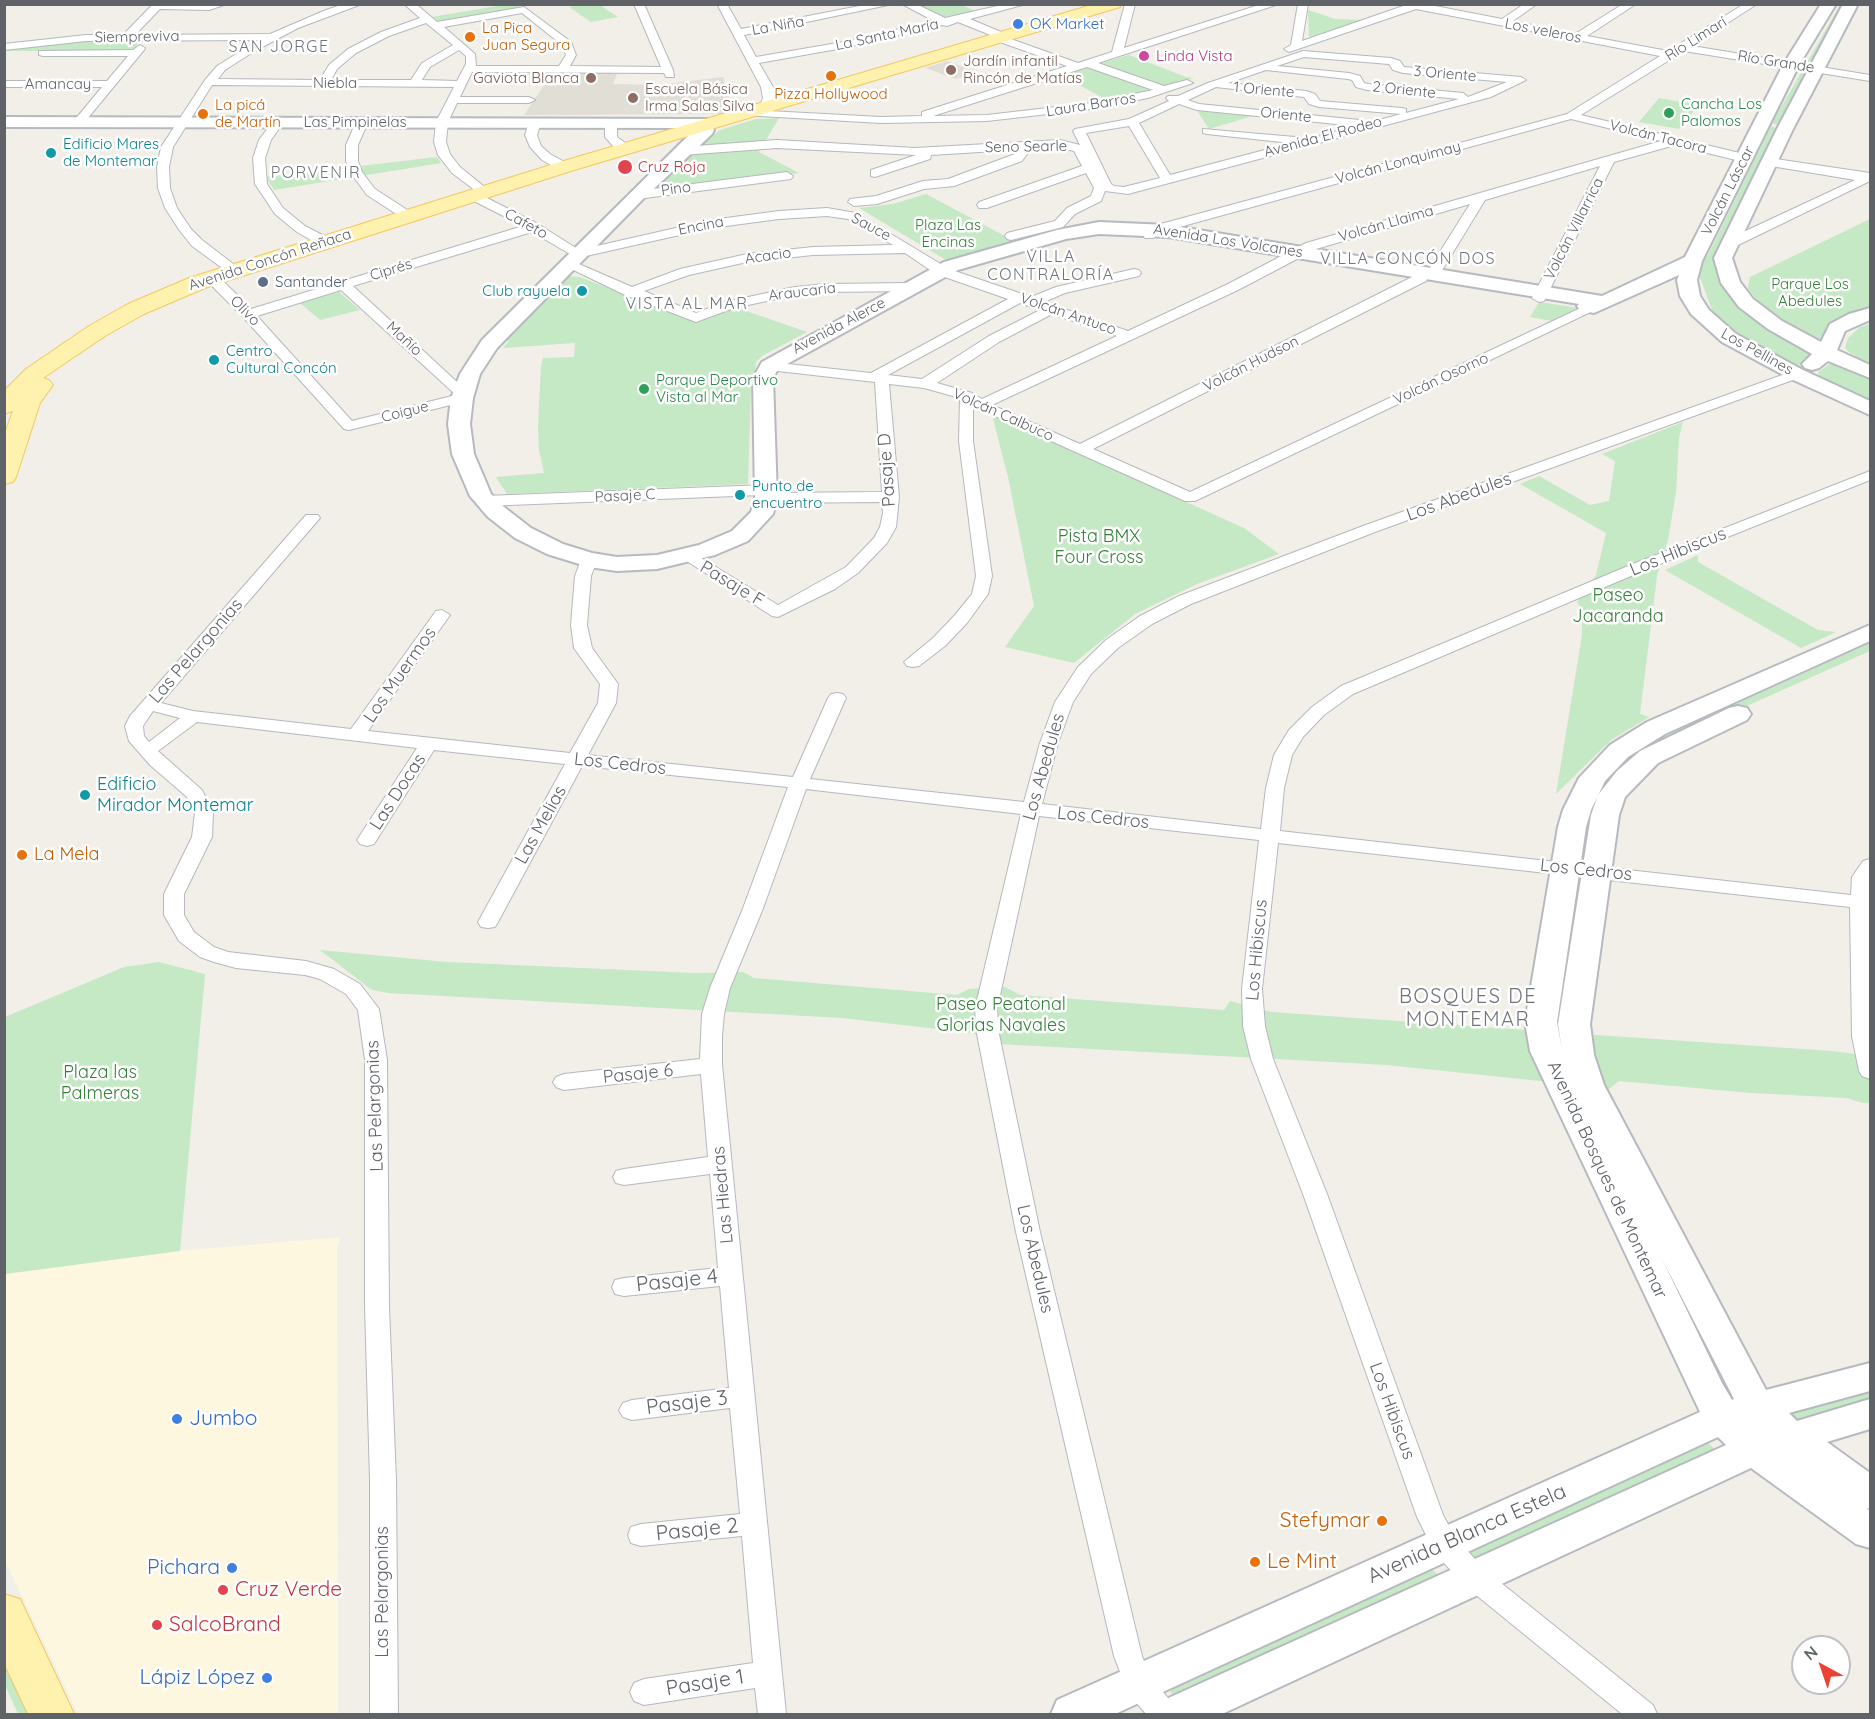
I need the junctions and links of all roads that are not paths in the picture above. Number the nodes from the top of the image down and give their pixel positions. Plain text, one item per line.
1 (222, 4) edge
2 (357, 4) edge
3 (409, 4) edge
4 (639, 4) edge
5 (888, 4) edge
6 (907, 4) edge
7 (967, 4) edge
8 (1021, 4) edge
9 (1114, 4) edge
10 (1130, 4) edge
11 (1274, 4) edge
12 (1303, 4) edge
13 (1532, 4) edge
14 (1631, 4) edge
15 (1752, 4) edge
16 (1829, 4) edge
17 (1851, 4) edge
18 (158, 5) edge
19 (727, 5) edge
20 (1418, 5) edge
21 (987, 13) junction
22 (974, 16) junction
23 (961, 20) junction
24 (432, 22) junction
25 (947, 22) junction
26 (1504, 23) junction
27 (738, 33) junction
28 (1011, 36) junction
29 (127, 37) junction
30 (150, 37) junction
31 (270, 37) junction
32 (1577, 37) junction
33 (460, 45) junction
34 (4, 46) edge
35 (1682, 47) junction
36 (1300, 50) junction
37 (4, 53) edge
38 (136, 53) junction
39 (1117, 54) junction
40 (1670, 56) junction
41 (753, 61) junction
42 (1791, 64) junction
43 (1078, 66) junction
44 (1262, 68) junction
45 (469, 69) junction
46 (563, 69) junction
47 (1817, 69) junction
48 (1640, 74) joint
49 (1870, 78) edge
50 (1521, 80) joint
51 (208, 82) junction
52 (324, 83) junction
53 (415, 83) junction
54 (4, 84) edge
55 (111, 84) junction
56 (461, 84) junction
57 (1212, 85) junction
58 (767, 87) junction
59 (1154, 93) junction
60 (800, 97) junction
61 (1478, 98) junction
62 (453, 100) junction
63 (529, 100) dead end
64 (1174, 101) junction
65 (757, 111) junction
66 (1418, 113) junction
67 (1571, 116) junction
68 (1199, 117) junction
69 (904, 121) junction
70 (4, 122) edge
71 (79, 122) junction
72 (362, 122) junction
73 (442, 122) junction
74 (611, 122) junction
75 (1132, 122) junction
76 (182, 123) junction
77 (277, 123) junction
78 (535, 123) junction
79 (1374, 124) junction
80 (705, 128) junction
81 (1675, 141) junction
82 (1307, 142) junction
83 (655, 146) junction
84 (1015, 146) junction
85 (627, 149) junction
86 (931, 151) junction
87 (681, 153) junction
88 (1222, 155) junction
89 (1744, 158) junction
90 (1609, 160) junction
91 (1769, 162) junction
92 (564, 167) junction
93 (1088, 168) junction
94 (875, 173) dead end
95 (787, 176) dead end
96 (1869, 177) edge
97 (1166, 178) junction
98 (480, 194) junction
99 (637, 195) junction
100 (1480, 198) junction
101 (854, 202) dead end
102 (983, 205) dead end
103 (827, 212) joint
104 (408, 216) junction
105 (534, 227) junction
106 (1153, 232) junction
107 (1011, 236) dead end
108 (323, 241) junction
109 (1729, 244) junction
110 (911, 249) junction
111 (1296, 255) junction
112 (572, 259) junction
113 (1693, 261) junction
114 (234, 270) junction
115 (942, 270) junction
116 (1134, 273) dead end
117 (1427, 276) junction
118 (212, 278) junction
119 (344, 285) junction
120 (911, 287) junction
121 (630, 291) junction
122 (1541, 295) junction
123 (1028, 299) junction
124 (1600, 304) junction
125 (1053, 308) junction
126 (249, 314) junction
127 (1870, 314) edge
128 (696, 318) joint
129 (1127, 335) junction
130 (64, 352) junction
131 (1826, 353) junction
132 (769, 366) junction
133 (1870, 372) edge
134 (1796, 374) junction
135 (878, 379) junction
136 (925, 384) junction
137 (463, 396) junction
138 (967, 396) junction
139 (982, 404) junction
140 (4, 407) edge
141 (1870, 409) edge
142 (348, 426) joint
143 (1082, 449) junction
144 (1870, 475) edge
145 (4, 477) edge
146 (765, 494) junction
147 (891, 497) junction
148 (1190, 498) joint
149 (485, 501) junction
150 (312, 518) dead end
151 (687, 556) junction
152 (588, 560) junction
153 (778, 612) joint
154 (442, 615) dead end
155 (1870, 632) edge
156 (1870, 653) edge
157 (913, 662) dead end
158 (837, 698) dead end
159 (149, 705) junction
160 (193, 716) junction
161 (357, 734) junction
162 (429, 744) junction
163 (146, 750) junction
164 (578, 760) junction
165 (799, 783) junction
166 (1030, 810) junction
167 (1270, 836) junction
168 (367, 840) dead end
169 (1870, 865) edge
170 (1564, 868) junction
171 (1597, 871) junction
172 (1865, 902) edge
173 (488, 922) dead end
174 (711, 1065) junction
175 (1870, 1071) edge
176 (564, 1082) dead end
177 (720, 1164) junction
178 (624, 1177) dead end
179 (731, 1276) junction
180 (624, 1287) dead end
181 (1870, 1377) edge
182 (742, 1396) junction
183 (632, 1410) dead end
184 (1740, 1413) junction
185 (1870, 1414) edge
186 (1772, 1443) junction
187 (1870, 1493) edge
188 (753, 1524) junction
189 (1870, 1532) edge
190 (641, 1535) dead end
191 (1445, 1545) junction
192 (1475, 1578) junction
193 (4, 1613) edge
194 (767, 1674) junction
195 (1138, 1684) junction
196 (644, 1692) dead end
197 (51, 1714) edge
198 (384, 1714) edge
199 (772, 1714) edge
200 (1072, 1714) edge
201 (1164, 1714) edge
202 (1179, 1714) edge
203 (1643, 1714) edge

1 - 18 street
2 - 31 street
3 - 24 street
4 - 46 street
5 - 27 street, La Niña
6 - 25 street
7 - 21 street
8 - 21 street, La Santa María
9 - 28 main road, Avenida Concón Reñaca
10 - 39 street
11 - 39 street
12 - 36 street
13 - 26 street
14 - 32 street
15 - 35 street, Río Limarí
16 - 42 street, Volcán Láscar
17 - 47 street, Volcán Láscar
18 - 29 street
19 - 27 street
20 - 26 street, Los veleros
20 - 36 street, Laura Barros
21 - 22 street, La Santa María
22 - 23 street, La Santa María
22 - 28 street
23 - 25 street, La Santa María
23 - 28 street
24 - 33 street
24 - 46 street
24 - 52 street
25 - 41 street, La Santa María
26 - 32 street, Los veleros
27 - 41 street
28 - 43 street
28 - 60 main road, Avenida Concón Reñaca
28 - 65 main road, Avenida Concón Reñaca
29 - 30 street, Siempreviva
29 - 34 street, Siempreviva
30 - 31 street, Siempreviva
30 - 38 street
31 - 51 street
32 - 40 street, Los veleros
33 - 45 street
33 - 53 street
35 - 40 street, Río Limarí
35 - 42 street, Río Grande
36 - 44 street
36 - 50 street, 3 Oriente
36 - 59 street, Laura Barros
37 - 38 street
38 - 55 street
39 - 43 street
40 - 48 street, Río Limarí
41 - 58 street
42 - 47 street, Río Grande
42 - 89 street, Volcán Láscar
43 - 59 street
43 - 59 street
43 - 69 street
44 - 57 street
44 - 61 street, 2 Oriente
45 - 46 street
45 - 56 street
47 - 49 street, Río Grande
47 - 91 street, Volcán Láscar
48 - 67 street, Volcán Lonquimay
50 - 61 street, Avenida El Rodeo
51 - 52 street, Niebla
51 - 76 street
52 - 53 street, Niebla
53 - 56 street, Niebla
54 - 55 street, Amancay
55 - 71 street
56 - 62 street
57 - 64 street
57 - 66 street, 1 Oriente
58 - 60 street
58 - 65 street
59 - 64 street
59 - 69 street, Laura Barros
60 - 65 main road, Avenida Concón Reñaca
61 - 66 street, Avenida El Rodeo
62 - 63 street
62 - 73 street
64 - 68 street
64 - 75 street
65 - 69 street, Laura Barros
65 - 80 main road, Avenida Concón Reñaca
66 - 79 street, Avenida El Rodeo
67 - 81 street, Volcán Tacora
67 - 106 street, Volcán Lonquimay
68 - 79 street, Oriente
68 - 82 street
68 - 88 street
70 - 71 street, Las Pimpinelas
71 - 76 street, Las Pimpinelas
72 - 73 street, Las Pimpinelas
72 - 77 street, Las Pimpinelas
72 - 104 street
73 - 78 street, Las Pimpinelas
73 - 98 street, Cafeto
74 - 78 street, Las Pimpinelas
74 - 80 street, Las Pimpinelas
74 - 85 street
75 - 97 street
75 - 97 street, Avenida El Rodeo
76 - 77 street, Las Pimpinelas
76 - 114 street
77 - 108 street
78 - 92 street
79 - 82 street, Avenida El Rodeo
80 - 83 main road, Avenida Concón Reñaca
80 - 85 main road, Avenida Concón Reñaca
80 - 87 street
81 - 89 street, Volcán Tacora
81 - 90 street, Volcán Llaima
82 - 88 street, Avenida El Rodeo
83 - 87 main road
83 - 98 main road, Avenida Concón Reñaca
84 - 86 street, Seno Searle
84 - 93 street, Seno Searle
84 - 101 street
85 - 92 main road, Avenida Concón Reñaca
86 - 87 street, Seno Searle
86 - 94 street
87 - 99 street
88 - 97 street, Avenida El Rodeo
89 - 113 street, Volcán Láscar
90 - 100 street, Volcán Llaima
90 - 122 street, Volcán Villarrica
91 - 96 street
91 - 109 street, Volcán Láscar
92 - 98 main road, Avenida Concón Reñaca
93 - 102 street
93 - 107 street, Seno Searle
95 - 99 street, Pino
96 - 109 street
98 - 104 main road, Avenida Concón Reñaca
98 - 105 street, Cafeto
99 - 112 street
100 - 111 street, Volcán Llaima
100 - 117 street
103 - 110 street, Sauce
103 - 112 street, Encina
104 - 108 main road, Avenida Concón Reñaca
105 - 112 street, Cafeto
105 - 119 street, Ciprés
106 - 111 street, Avenida Los Volcanes
106 - 115 street, Avenida Los Volcanes
108 - 114 main road, Avenida Concón Reñaca
109 - 131 street, Los Pellines
110 - 115 street, Sauce
110 - 121 street, Acacio
111 - 117 street, Avenida Los Volcanes
111 - 129 street, Volcán Llaima
112 - 121 street, Cafeto
112 - 137 street
113 - 124 street, Volcán Osorno
113 - 134 street, Los Pellines
114 - 118 main road, Avenida Concón Reñaca
115 - 120 street, Avenida Alerce
115 - 123 street, Volcán Antuco
116 - 123 street
117 - 122 street, Avenida Los Volcanes
117 - 143 street, Volcán Hudson
118 - 126 street, Olivo
118 - 130 main road, Avenida Concón Reñaca
119 - 126 street, Ciprés
119 - 137 street, Mañío
120 - 128 street, Araucaria
120 - 132 street, Avenida Alerce
121 - 128 street, Cafeto
122 - 124 street, Avenida Los Volcanes
123 - 125 street, Volcán Antuco
123 - 135 street
124 - 148 street, Volcán Osorno
125 - 129 street, Volcán Antuco
125 - 136 street
126 - 142 street, Olivo
127 - 131 street, Los Abedules
129 - 139 street, Volcán Llaima
130 - 140 main road, Avenida Concón Reñaca
130 - 145 main road, Avenida Concón Reñaca
131 - 133 street, Los Pellines
131 - 134 street, Los Abedules
132 - 135 street, Volcán Calbuco
132 - 146 street
134 - 141 street, Los Pellines
134 - 166 street, Los Abedules
135 - 136 street, Volcán Calbuco
135 - 147 street, Pasaje D
136 - 138 street, Volcán Calbuco
137 - 142 street, Coigue
137 - 149 street
138 - 139 street, Volcán Calbuco
138 - 157 street
139 - 143 street, Volcán Calbuco
143 - 148 street, Volcán Calbuco
144 - 167 street, Los Hibiscus
146 - 147 street, Pasaje C
146 - 149 street, Pasaje C
146 - 151 street
147 - 153 street, Pasaje D
149 - 152 street
150 - 159 street, Las Pelargonias
151 - 152 street
151 - 153 street, Pasaje F
152 - 164 street, Las Melias
154 - 161 street, Los Muermos
155 - 170 street, Avenida Bosques de Montemar
156 - 171 street, Avenida Bosques de Montemar
158 - 165 street, Las Hiedras
159 - 160 street, Los Cedros
159 - 163 street, Las Pelargonias
160 - 161 street, Los Cedros
160 - 163 street
161 - 162 street, Los Cedros
162 - 164 street, Los Cedros
162 - 168 street, Las Docas
163 - 198 street, Las Pelargonias
164 - 165 street, Los Cedros
164 - 173 street, Las Melias
165 - 166 street, Los Cedros
165 - 174 street, Las Hiedras
166 - 167 street, Los Cedros
166 - 195 street, Los Abedules
167 - 170 street, Los Cedros
167 - 191 street, Los Hibiscus
169 - 172 street
170 - 171 street, Los Cedros
170 - 184 street, Avenida Bosques de Montemar
171 - 172 street, Los Cedros
171 - 184 street, Avenida Bosques de Montemar
172 - 175 street
174 - 176 street, Pasaje 6
174 - 177 street, Las Hiedras
177 - 178 street
177 - 179 street, Las Hiedras
179 - 180 street, Pasaje 4
179 - 182 street, Las Hiedras
181 - 184 street, Avenida Blanca Estela
182 - 183 street, Pasaje 3
182 - 188 street, Las Hiedras
184 - 186 street, Avenida Bosques de Montemar
184 - 191 street, Avenida Blanca Estela
185 - 186 street
186 - 187 street, Avenida Bosques de Montemar
186 - 189 street, Avenida Bosques de Montemar
186 - 192 street
188 - 190 street, Pasaje 2
188 - 194 street, Las Hiedras
191 - 192 street, Los Hibiscus
191 - 195 street, Avenida Blanca Estela
192 - 202 street
192 - 203 street, Los Hibiscus
193 - 197 main road
194 - 196 street, Pasaje 1
194 - 199 street, Las Hiedras
195 - 200 street, Avenida Blanca Estela
195 - 201 street, Los Abedules

